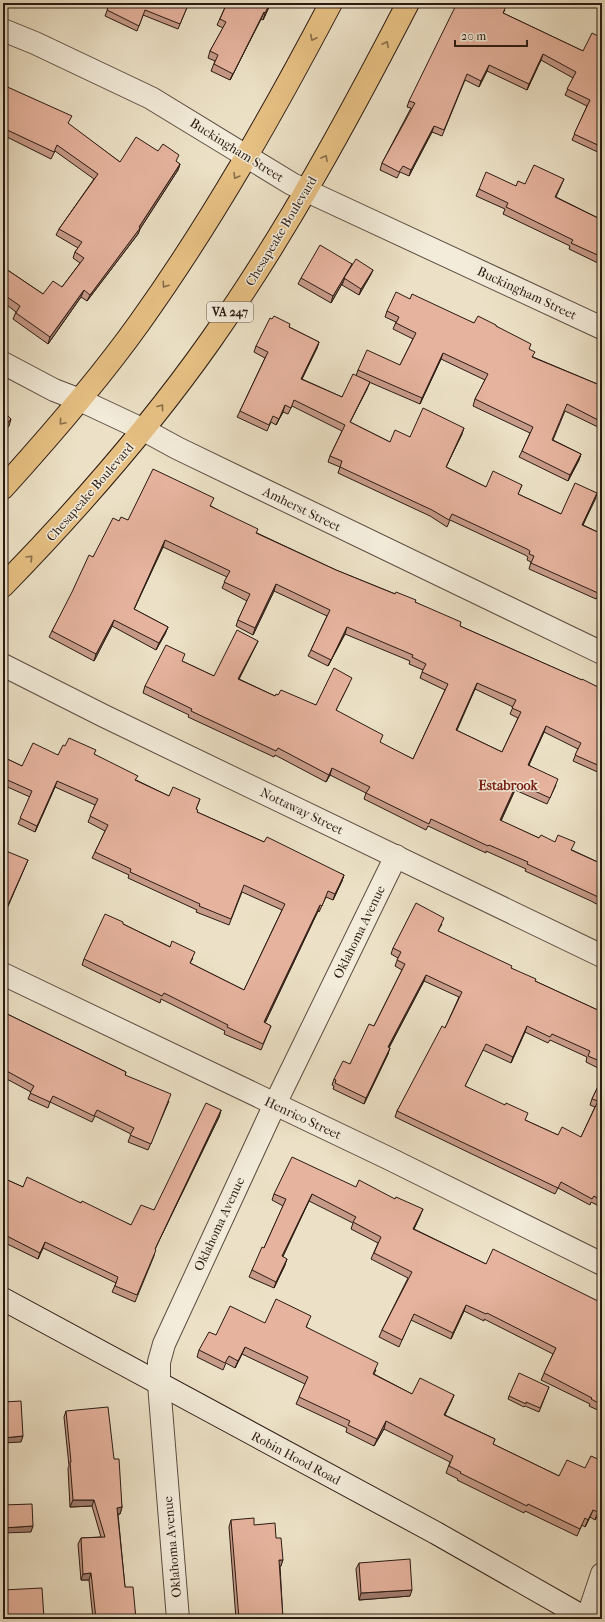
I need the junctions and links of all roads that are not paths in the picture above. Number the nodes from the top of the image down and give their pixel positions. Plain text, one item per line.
1 (330, 3) edge
2 (408, 3) edge
3 (3, 30) edge
4 (247, 157) junction
5 (307, 191) junction
6 (602, 328) edge
7 (3, 364) edge
8 (80, 400) junction
9 (144, 430) junction
10 (3, 488) edge
11 (3, 586) edge
12 (602, 654) edge
13 (3, 665) edge
14 (396, 856) junction
15 (602, 956) edge
16 (3, 974) edge
17 (275, 1104) junction
18 (602, 1264) edge
19 (3, 1299) edge
20 (159, 1384) junction
21 (602, 1574) edge
22 (178, 1619) edge
23 (587, 1619) edge

1 -> 4 main road
5 -> 2 main road, Chesapeake Boulevard / VA 247
3 - 4 street, Buckingham Street
4 - 5 street, Buckingham Street
4 -> 8 main road
5 - 6 street, Buckingham Street
9 -> 5 main road, Chesapeake Boulevard / VA 247
7 - 8 street, Amherst Street
8 - 9 street, Amherst Street
8 -> 10 main road
11 -> 9 main road, Chesapeake Boulevard / VA 247
9 - 12 street, Amherst Street
13 - 14 street, Nottaway Street
14 - 15 street, Nottaway Street
14 - 17 street, Oklahoma Avenue
16 - 17 street, Henrico Street
17 - 18 street, Henrico Street
17 - 20 street, Oklahoma Avenue
19 - 20 street, Robin Hood Road
20 - 22 street, Oklahoma Avenue
20 - 23 street, Robin Hood Road
21 - 23 street

